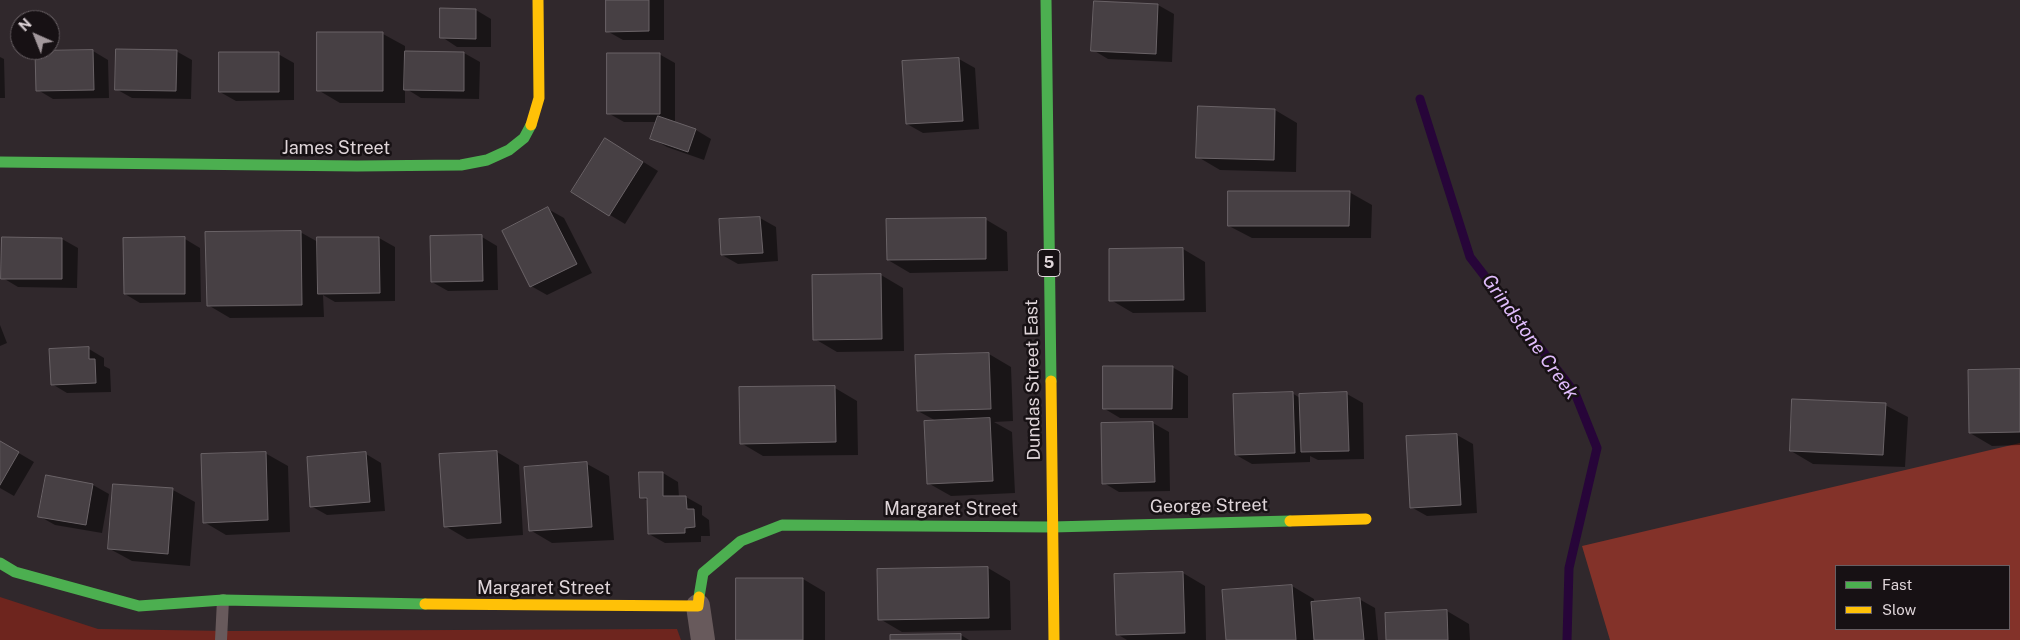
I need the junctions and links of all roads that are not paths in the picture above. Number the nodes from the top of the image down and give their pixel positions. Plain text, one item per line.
1 (538, 0) edge
2 (1046, 0) edge
3 (0, 162) edge
4 (1366, 519) dead end
5 (1052, 527) junction
6 (0, 564) edge
7 (223, 600) junction
8 (698, 606) junction
9 (221, 640) edge
10 (703, 640) edge
11 (1054, 640) edge

1 - 3 street, James Street
2 - 5 street, Dundas Street East / 5
4 - 5 street, George Street
5 - 8 street, Margaret Street
5 - 11 street, Dundas Street East / 5
6 - 7 street, Margaret Street
7 - 8 street, Margaret Street
7 - 9 lane
8 - 10 street

